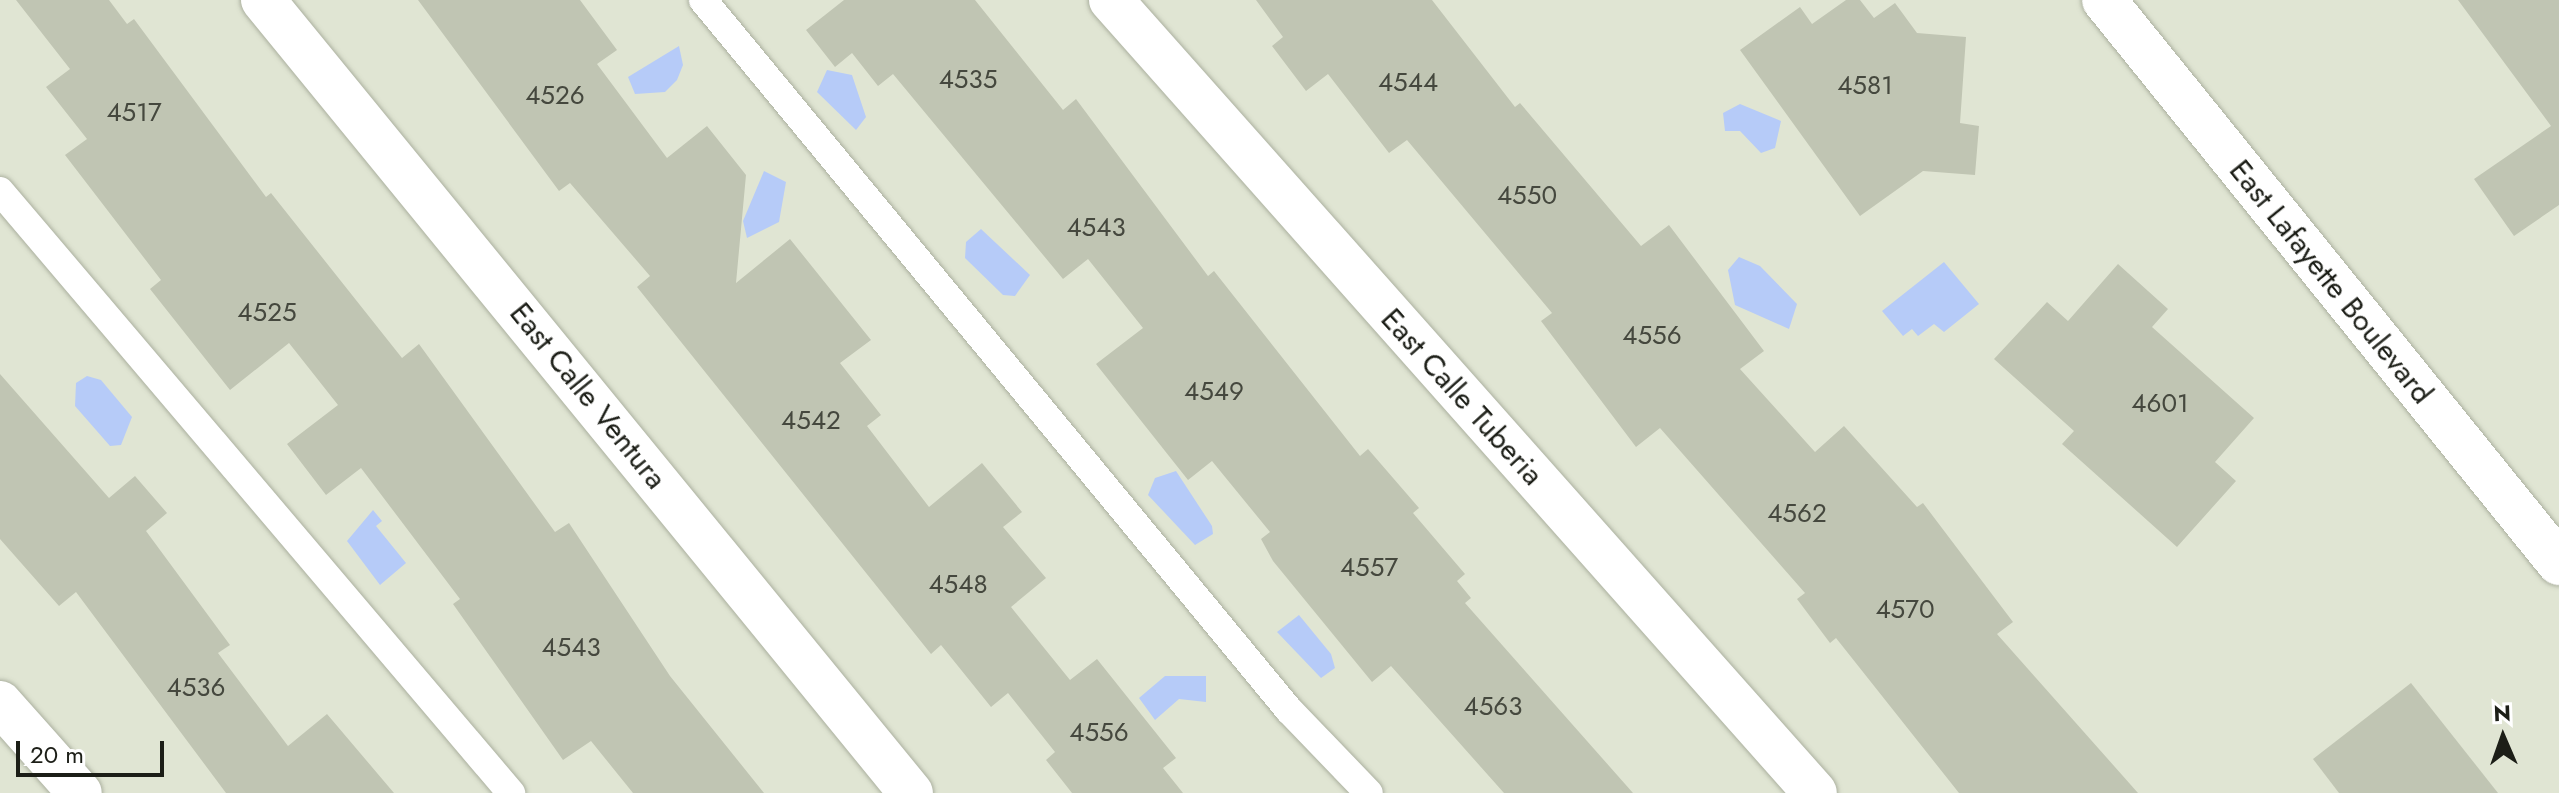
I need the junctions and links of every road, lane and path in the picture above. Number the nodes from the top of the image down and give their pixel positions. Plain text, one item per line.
1 (263, 0) edge
2 (703, 0) edge
3 (1111, 0) edge
4 (2105, 1) edge
5 (0, 191) edge
6 (2559, 563) edge
7 (0, 703) edge
8 (80, 793) edge
9 (511, 793) edge
10 (911, 793) edge
11 (1369, 793) edge
12 (1815, 793) edge

1 - 10 street, East Calle Ventura
2 - 11 lane
3 - 12 street, East Calle Tuberia
4 - 6 street, East Lafayette Boulevard
5 - 9 lane
7 - 8 street

